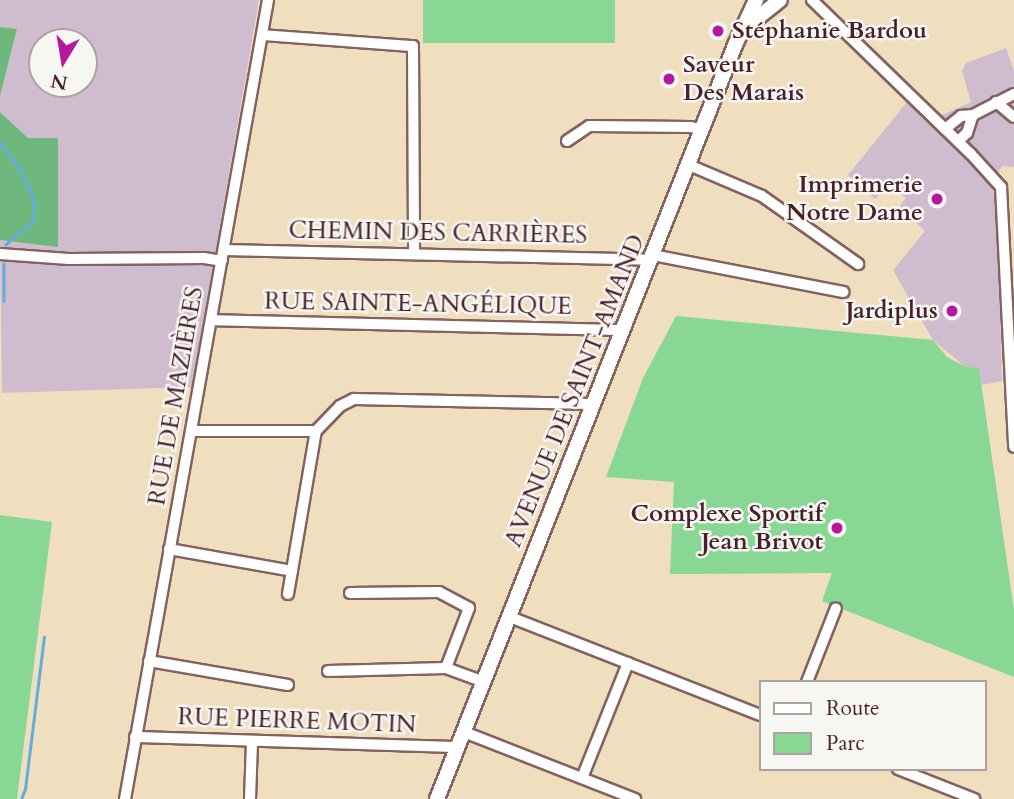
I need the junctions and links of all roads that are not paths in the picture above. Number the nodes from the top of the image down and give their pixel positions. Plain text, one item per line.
1 (268, 0) edge
2 (756, 0) edge
3 (780, 0) edge
4 (812, 0) edge
5 (742, 30) junction
6 (262, 35) junction
7 (1014, 94) edge
8 (996, 102) junction
9 (973, 115) junction
10 (1014, 117) edge
11 (945, 129) junction
12 (701, 130) junction
13 (567, 141) dead end
14 (958, 141) junction
15 (689, 165) junction
16 (414, 252) junction
17 (0, 254) edge
18 (223, 256) junction
19 (652, 257) junction
20 (858, 264) dead end
21 (843, 292) dead end
22 (211, 320) junction
23 (623, 330) junction
24 (592, 404) junction
25 (192, 431) junction
26 (316, 431) junction
27 (1014, 447) edge
28 (169, 550) junction
29 (292, 571) junction
30 (350, 593) dead end
31 (288, 594) dead end
32 (836, 608) dead end
33 (510, 617) junction
34 (149, 662) junction
35 (628, 663) junction
36 (446, 668) junction
37 (328, 671) dead end
38 (808, 680) edge
39 (484, 682) junction
40 (288, 685) dead end
41 (758, 714) edge
42 (464, 732) junction
43 (135, 737) junction
44 (252, 741) junction
45 (457, 747) junction
46 (903, 771) edge
47 (582, 778) junction
48 (125, 799) edge
49 (250, 799) edge
50 (437, 799) edge
51 (635, 799) edge
52 (974, 799) edge

1 - 6 street, RUE DE MAZIÈRES
2 - 5 main road, AVENUE DE SAINT-AMAND
3 - 5 main road
4 - 11 street
5 - 12 main road, AVENUE DE SAINT-AMAND
6 - 16 street
6 - 18 street, RUE DE MAZIÈRES
7 - 8 street
8 - 9 street
8 - 10 street
9 - 11 street
9 - 14 street
11 - 14 street
12 - 13 street
12 - 15 main road, AVENUE DE SAINT-AMAND
14 - 27 street
15 - 19 main road, AVENUE DE SAINT-AMAND
15 - 20 street
16 - 18 street, CHEMIN DES CARRIÈRES
16 - 19 street, CHEMIN DES CARRIÈRES
17 - 18 street, CHEMIN DES CARRIÈRES
18 - 22 street, RUE DE MAZIÈRES
19 - 21 street, CHEMIN DES CARRIÈRES
19 - 23 main road, AVENUE DE SAINT-AMAND
22 - 23 street, RUE SAINTE-ANGÉLIQUE
22 - 25 street, RUE DE MAZIÈRES
23 - 24 main road, AVENUE DE SAINT-AMAND
24 - 26 street
24 - 33 main road, AVENUE DE SAINT-AMAND
25 - 26 street
25 - 28 street, RUE DE MAZIÈRES
26 - 29 street
28 - 29 street
28 - 34 street, RUE DE MAZIÈRES
29 - 31 street
30 - 36 street
32 - 38 street
33 - 35 street
33 - 39 main road, AVENUE DE SAINT-AMAND
34 - 40 street
34 - 43 street, RUE DE MAZIÈRES
35 - 41 street
35 - 47 street
36 - 37 street
36 - 39 street
39 - 42 main road, AVENUE DE SAINT-AMAND
42 - 45 main road, AVENUE DE SAINT-AMAND
42 - 47 street
43 - 44 street, RUE PIERRE MOTIN
43 - 48 street, RUE DE MAZIÈRES
44 - 45 street, RUE PIERRE MOTIN
44 - 49 street
45 - 50 main road, AVENUE DE SAINT-AMAND
46 - 52 street
47 - 51 street

